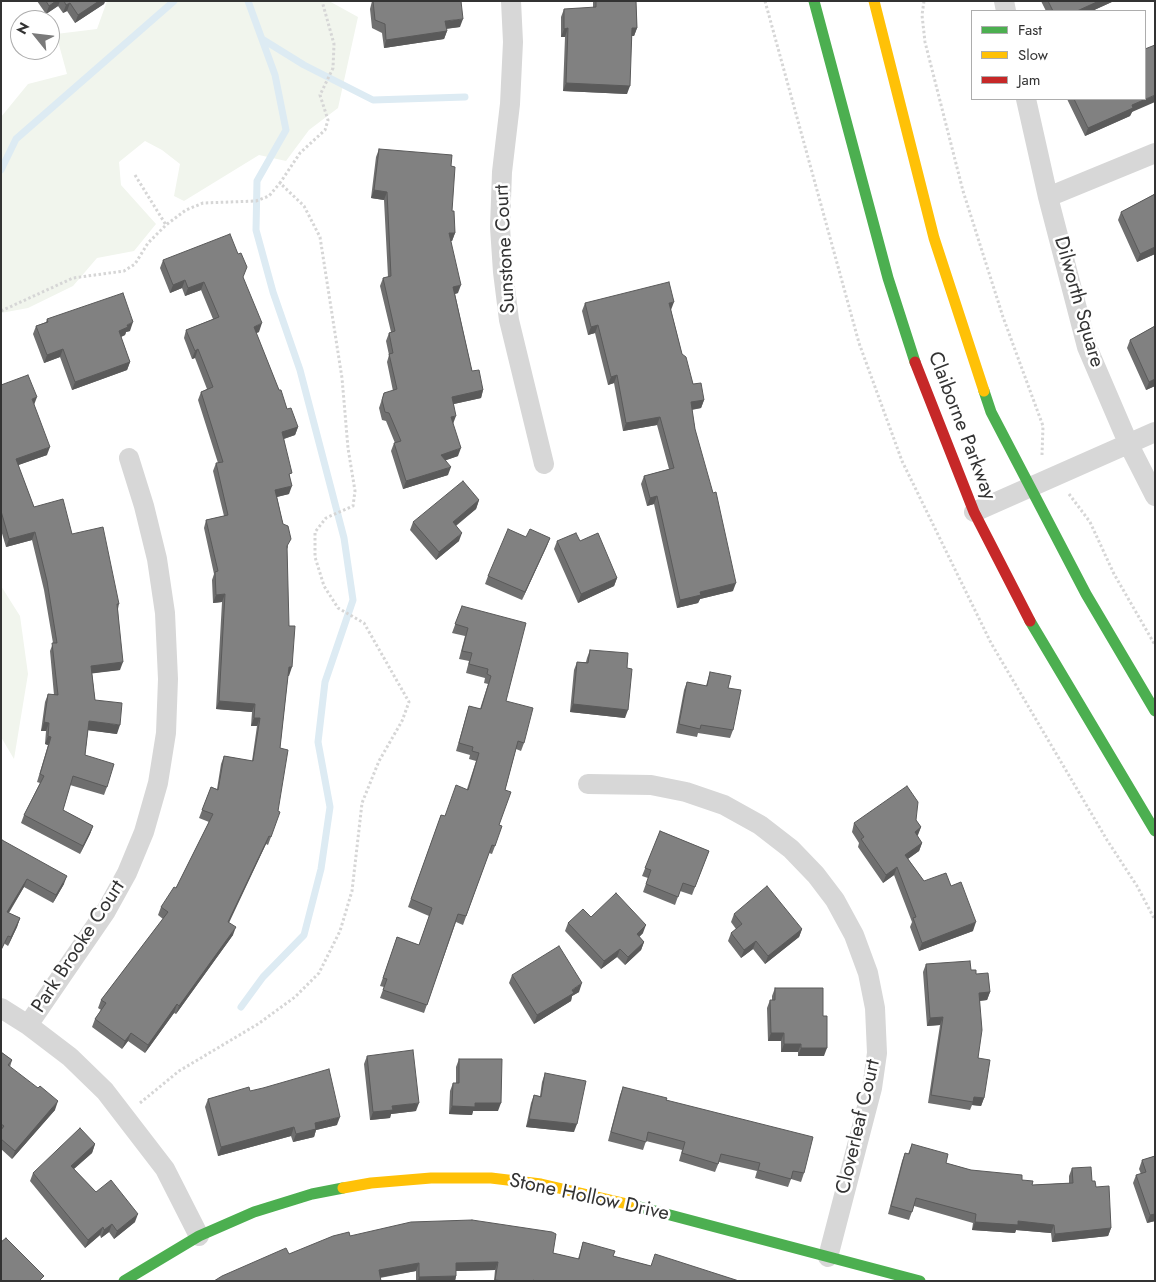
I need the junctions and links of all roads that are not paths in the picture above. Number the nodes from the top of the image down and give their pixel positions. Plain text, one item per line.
1 (511, 1) edge
2 (814, 1) edge
3 (874, 1) edge
4 (1026, 100) edge
5 (1155, 153) edge
6 (1048, 198) junction
7 (1155, 432) edge
8 (1128, 445) junction
9 (129, 458) dead end
10 (544, 464) dead end
11 (1031, 488) junction
12 (1155, 496) edge
13 (974, 512) junction
14 (1155, 711) edge
15 (588, 784) dead end
16 (1155, 831) edge
17 (1, 1008) edge
18 (28, 1025) junction
19 (199, 1236) junction
20 (828, 1257) junction
21 (124, 1281) edge
22 (920, 1281) edge

1 - 10 street, Sunstone Court
2 - 13 main road, Claiborne Parkway
3 - 11 main road, Claiborne Parkway
4 - 6 street, Dilworth Square
5 - 6 street
6 - 8 street, Dilworth Square
7 - 8 street
8 - 11 street
8 - 12 street, Dilworth Square
9 - 18 street, Park Brooke Court
11 - 13 street
11 - 14 main road, Claiborne Parkway
13 - 16 main road, Claiborne Parkway
15 - 20 street, Cloverleaf Court
17 - 18 street
18 - 19 street
19 - 20 main road, Stone Hollow Drive
19 - 21 main road, Stone Hollow Drive
20 - 22 main road, Stone Hollow Drive

